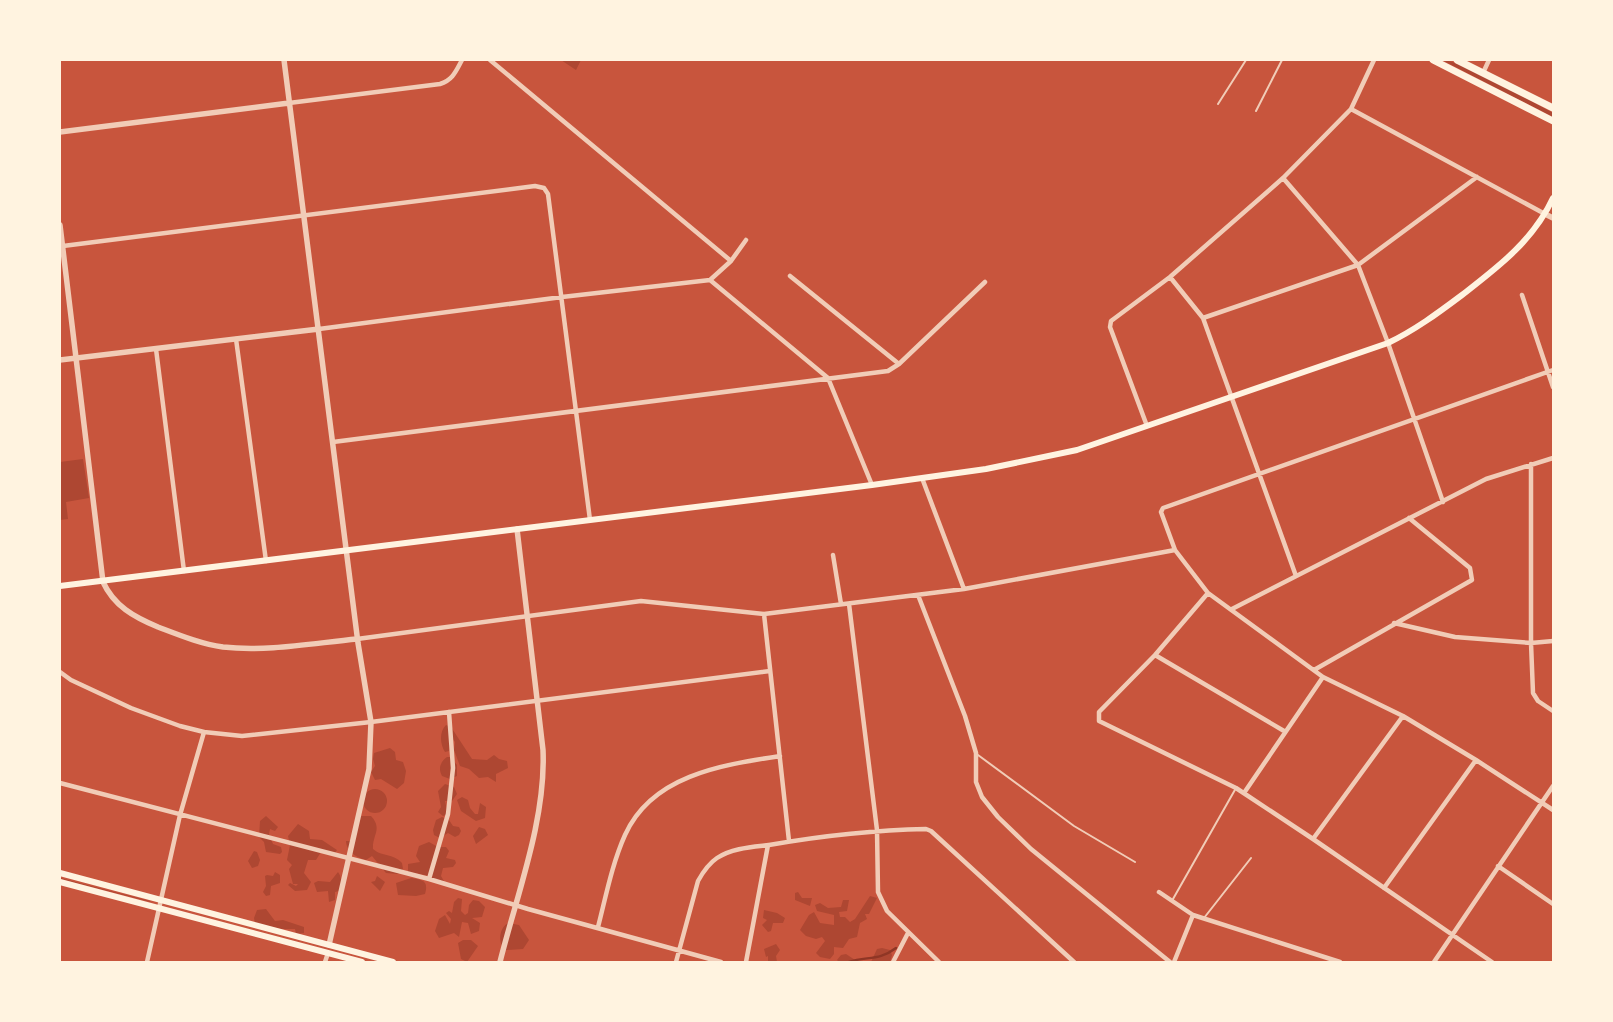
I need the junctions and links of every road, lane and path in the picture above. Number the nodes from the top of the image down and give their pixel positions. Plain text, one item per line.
1 (284, 60) edge
2 (462, 60) edge
3 (490, 60) edge
4 (1246, 60) edge
5 (1282, 60) edge
6 (1374, 60) edge
7 (1434, 60) edge
8 (1457, 60) edge
9 (1489, 60) edge
10 (1483, 72) junction
11 (289, 103) junction
12 (1218, 104) dead end
13 (1553, 108) edge
14 (1351, 109) junction
15 (1256, 111) dead end
16 (1553, 121) edge
17 (60, 132) edge
18 (1478, 177) junction
19 (1283, 178) junction
20 (1553, 198) edge
21 (1545, 214) junction
22 (304, 216) junction
23 (1553, 218) edge
24 (60, 226) edge
25 (746, 240) dead end
26 (63, 246) junction
27 (731, 261) junction
28 (1358, 265) junction
29 (790, 276) dead end
30 (1170, 277) junction
31 (710, 280) junction
32 (985, 282) dead end
33 (1522, 295) dead end
34 (562, 297) junction
35 (1203, 318) junction
36 (319, 329) junction
37 (236, 339) junction
38 (1388, 343) junction
39 (156, 348) junction
40 (76, 358) junction
41 (60, 360) edge
42 (899, 364) junction
43 (1551, 371) edge
44 (828, 378) junction
45 (1553, 387) edge
46 (1231, 399) junction
47 (577, 410) junction
48 (1415, 420) junction
49 (1147, 426) junction
50 (333, 442) junction
51 (1553, 458) edge
52 (1531, 464) junction
53 (1259, 474) junction
54 (922, 478) junction
55 (872, 485) junction
56 (1443, 502) junction
57 (1409, 518) junction
58 (590, 520) junction
59 (517, 529) junction
60 (346, 550) junction
61 (1175, 550) junction
62 (833, 555) dead end
63 (266, 561) junction
64 (184, 572) junction
65 (1296, 576) junction
66 (103, 582) junction
67 (60, 586) edge
68 (964, 588) junction
69 (1208, 593) junction
70 (918, 595) junction
71 (841, 604) junction
72 (849, 604) junction
73 (1232, 609) junction
74 (764, 614) junction
75 (527, 616) junction
76 (1394, 623) junction
77 (357, 638) junction
78 (1553, 641) edge
79 (1531, 642) junction
80 (1155, 655) junction
81 (1314, 670) junction
82 (770, 671) junction
83 (60, 672) edge
84 (1323, 677) junction
85 (537, 700) junction
86 (449, 712) junction
87 (1553, 712) edge
88 (1402, 716) junction
89 (370, 722) junction
90 (1284, 731) junction
91 (204, 732) junction
92 (976, 754) junction
93 (780, 756) junction
94 (1476, 760) junction
95 (60, 783) edge
96 (1553, 786) edge
97 (1236, 788) junction
98 (1244, 793) junction
99 (1542, 802) junction
100 (1553, 810) edge
101 (180, 815) junction
102 (877, 830) junction
103 (1313, 839) junction
104 (790, 841) junction
105 (768, 845) junction
106 (1251, 858) dead end
107 (348, 859) junction
108 (1135, 862) dead end
109 (1498, 866) junction
110 (60, 873) edge
111 (430, 879) junction
112 (60, 882) edge
113 (1384, 888) junction
114 (1159, 892) dead end
115 (162, 900) junction
116 (1172, 901) junction
117 (1553, 904) edge
118 (514, 905) junction
119 (160, 910) junction
120 (1194, 915) junction
121 (1204, 918) junction
122 (598, 926) junction
123 (908, 932) junction
124 (1452, 935) junction
125 (329, 945) junction
126 (679, 951) junction
127 (328, 953) junction
128 (147, 962) edge
129 (325, 962) edge
130 (362, 962) edge
131 (393, 962) edge
132 (500, 962) edge
133 (676, 962) edge
134 (721, 962) edge
135 (746, 962) edge
136 (893, 962) edge
137 (939, 962) edge
138 (1074, 962) edge
139 (1170, 962) edge
140 (1174, 962) edge
141 (1340, 962) edge
142 (1434, 962) edge
143 (1492, 962) edge

1 - 11 street
2 - 11 street
3 - 27 street
4 - 12 lane
5 - 15 lane
6 - 14 street
7 - 16 highway
8 - 10 highway
9 - 10 street
10 - 13 highway
11 - 17 street
11 - 22 street
14 - 18 street
14 - 19 street
18 - 21 street
18 - 28 street
19 - 28 street
19 - 30 street
20 - 21 main road
21 - 23 street
21 - 38 main road
22 - 26 street
22 - 34 street
22 - 36 street
24 - 26 street
25 - 27 street
26 - 40 street
27 - 31 street
28 - 35 street
28 - 38 street
29 - 42 street
30 - 35 street
30 - 49 street
31 - 34 street
31 - 44 street
32 - 42 street
33 - 43 street
34 - 36 street
34 - 47 street
35 - 46 street
36 - 37 street
36 - 50 street
37 - 39 street
37 - 63 street
38 - 46 main road
38 - 48 street
39 - 40 street
39 - 64 street
40 - 41 street
40 - 66 street
42 - 44 street
43 - 45 street
43 - 48 street
44 - 47 street
44 - 55 street
46 - 49 main road
46 - 53 street
47 - 50 street
47 - 58 street
48 - 53 street
48 - 56 street
49 - 54 main road
50 - 60 street
51 - 52 street
52 - 56 street
52 - 79 street
53 - 61 street
53 - 65 street
54 - 55 main road
54 - 68 street
55 - 58 main road
56 - 57 street
57 - 65 street
57 - 76 street
58 - 59 main road
59 - 60 main road
59 - 75 street
60 - 63 main road
60 - 77 street
61 - 68 street
61 - 69 street
62 - 71 street
63 - 64 main road
64 - 66 main road
65 - 73 street
66 - 67 main road
66 - 77 street
68 - 70 street
69 - 73 street
69 - 80 street
70 - 72 street
70 - 92 street
71 - 72 street
71 - 74 street
72 - 102 street
73 - 81 street
74 - 75 street
74 - 82 street
75 - 77 street
75 - 85 street
76 - 79 street
76 - 81 street
77 - 89 street
78 - 79 street
79 - 87 street
80 - 90 street
80 - 97 street
81 - 84 street
82 - 85 street
82 - 93 street
83 - 91 street
84 - 88 street
84 - 90 street
85 - 86 street
85 - 118 street
86 - 89 street
86 - 111 street
88 - 94 street
88 - 103 street
89 - 91 street
89 - 107 street
90 - 98 street
91 - 101 street
92 - 108 lane
92 - 139 street
93 - 104 street
93 - 122 street
94 - 99 street
94 - 113 street
95 - 101 street
96 - 99 street
97 - 98 street
97 - 116 lane
98 - 103 street
99 - 100 street
99 - 109 street
101 - 107 street
101 - 115 street
102 - 104 street
102 - 123 street
102 - 138 street
103 - 113 street
104 - 105 street
105 - 126 street
105 - 135 street
106 - 121 lane
107 - 111 street
107 - 125 street
109 - 117 street
109 - 124 street
110 - 115 main road
111 - 118 street
112 - 119 main road
113 - 124 street
114 - 116 street
115 - 119 street
115 - 125 main road
116 - 120 street
118 - 122 street
118 - 132 street
119 - 127 main road
119 - 128 street
120 - 121 street
120 - 140 street
121 - 141 street
122 - 126 street
123 - 136 street
123 - 137 street
124 - 142 street
124 - 143 street
125 - 127 main road
125 - 131 main road
126 - 133 street
126 - 134 street
127 - 129 street
127 - 130 main road

